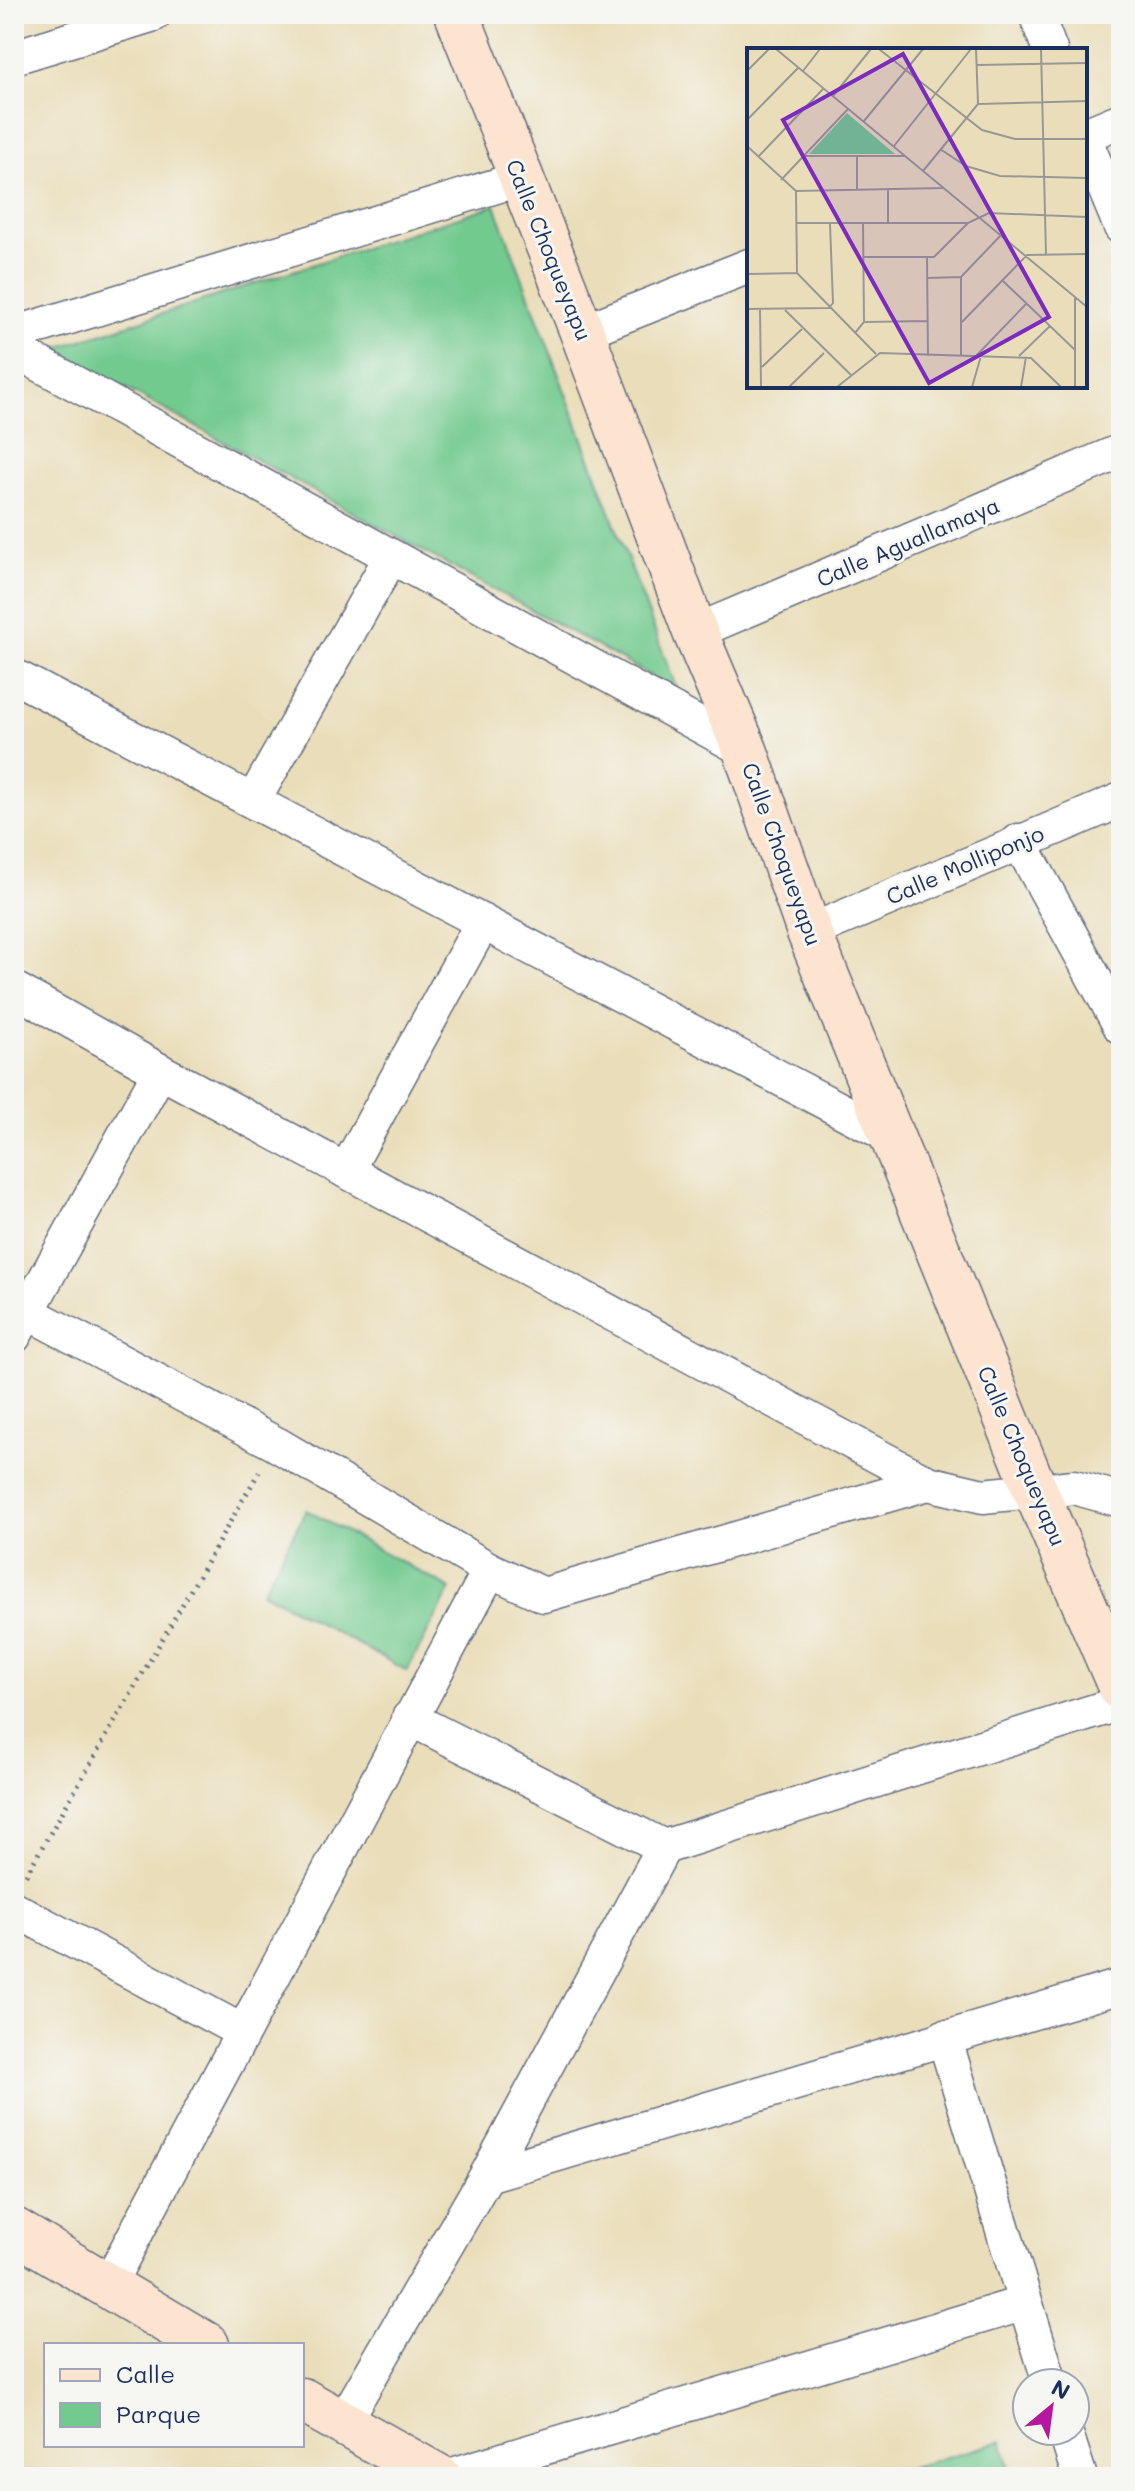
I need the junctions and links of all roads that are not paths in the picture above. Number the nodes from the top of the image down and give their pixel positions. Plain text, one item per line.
1 (154, 14) edge
2 (1036, 14) edge
3 (469, 18) edge
4 (1049, 48) edge
5 (14, 57) edge
6 (1121, 120) edge
7 (1087, 137) edge
8 (1087, 143) edge
9 (519, 179) junction
10 (1121, 227) edge
11 (747, 267) edge
12 (582, 332) junction
13 (14, 334) edge
14 (14, 350) edge
15 (1121, 451) edge
16 (391, 557) junction
17 (695, 632) junction
18 (14, 676) edge
19 (745, 750) junction
20 (1121, 800) edge
21 (253, 801) junction
22 (1019, 841) junction
23 (483, 922) junction
24 (809, 932) junction
25 (14, 989) edge
26 (1121, 1027) edge
27 (160, 1071) junction
28 (890, 1136) junction
29 (346, 1171) junction
30 (20, 1324) edge
31 (928, 1483) junction
32 (1036, 1492) junction
33 (1121, 1500) edge
34 (490, 1570) junction
35 (1121, 1689) edge
36 (1121, 1703) edge
37 (409, 1718) junction
38 (664, 1847) junction
39 (18, 1895) edge
40 (1121, 1986) edge
41 (241, 2031) junction
42 (944, 2037) junction
43 (487, 2175) junction
44 (14, 2230) edge
45 (107, 2287) junction
46 (1025, 2303) junction
47 (204, 2343) edge
48 (1045, 2367) edge
49 (304, 2401) edge
50 (342, 2424) junction
51 (1070, 2447) edge
52 (439, 2477) edge
53 (446, 2477) edge
54 (1080, 2477) edge

1 - 5 street
2 - 4 street
3 - 9 street, Calle Choqueyapu
6 - 7 street
8 - 10 street
9 - 12 street, Calle Choqueyapu
9 - 13 street
11 - 12 street
12 - 17 street, Calle Choqueyapu
14 - 16 street
15 - 17 street, Calle Aguallamaya
16 - 19 street
16 - 21 street
17 - 19 street, Calle Choqueyapu
18 - 21 street
19 - 24 street, Calle Choqueyapu
20 - 22 street, Calle Molliponjo
21 - 23 street
22 - 24 street, Calle Molliponjo
22 - 26 street
23 - 28 street
23 - 29 street
24 - 28 street, Calle Choqueyapu
25 - 27 street
27 - 29 street
27 - 30 street
28 - 32 street, Calle Choqueyapu
29 - 31 street
30 - 34 street
31 - 32 street
31 - 34 street
32 - 33 street
32 - 35 street, Calle Choqueyapu
34 - 37 street
36 - 38 street
37 - 38 street
37 - 41 street
38 - 43 street
39 - 41 street
40 - 42 street
41 - 45 street
42 - 43 street
42 - 46 street
43 - 50 street
44 - 45 street
45 - 47 street
46 - 48 street
46 - 53 street
49 - 50 street
50 - 52 street
51 - 54 street

